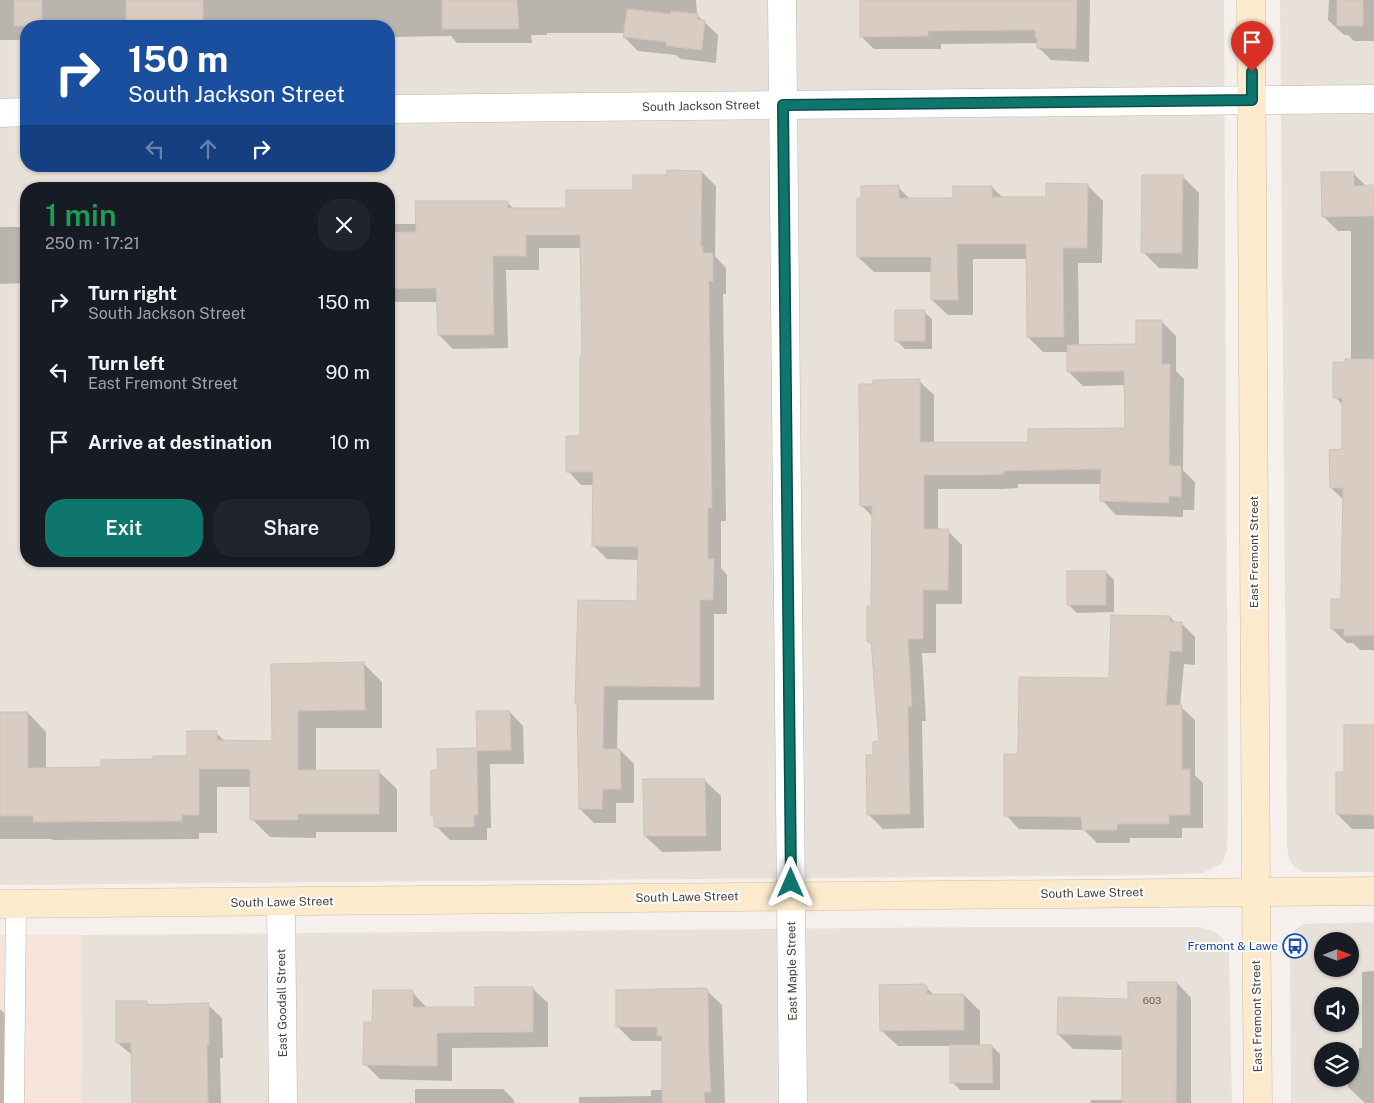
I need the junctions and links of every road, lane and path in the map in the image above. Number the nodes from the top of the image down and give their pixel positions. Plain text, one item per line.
1 (782, 0) edge
2 (1251, 0) edge
3 (1374, 99) edge
4 (1252, 100) junction
5 (783, 105) junction
6 (395, 109) edge
7 (20, 112) edge
8 (0, 113) edge
9 (1374, 891) edge
10 (1256, 892) junction
11 (791, 896) junction
12 (280, 902) junction
13 (8, 904) edge
14 (14, 1103) edge
15 (283, 1103) edge
16 (793, 1103) edge
17 (1258, 1103) edge

1 - 5 street, East Maple Street
2 - 4 main road, East Fremont Street
3 - 4 street, South Jackson Street
4 - 5 street, South Jackson Street
4 - 10 main road, East Fremont Street
5 - 6 street, South Jackson Street
5 - 11 street, East Maple Street
7 - 8 street
9 - 10 main road, South Lawe Street
10 - 11 main road, South Lawe Street
10 - 17 main road, East Fremont Street
11 - 12 main road, South Lawe Street
11 - 16 street, East Maple Street
12 - 13 main road, South Lawe Street
12 - 15 street, East Goodall Street
13 - 14 lane

